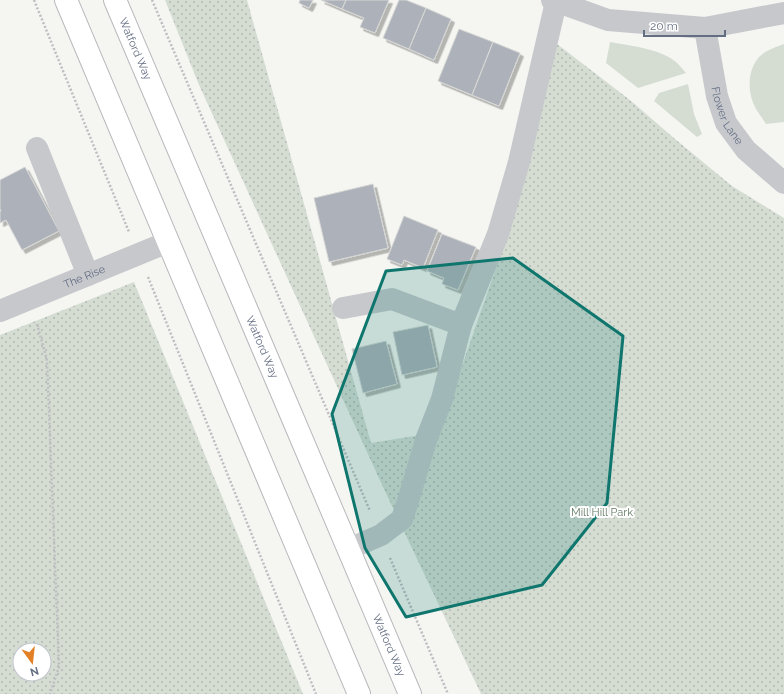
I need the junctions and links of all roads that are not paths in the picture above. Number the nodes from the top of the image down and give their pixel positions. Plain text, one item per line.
1 (66, 0) edge
2 (115, 0) edge
3 (554, 1) edge
4 (784, 13) edge
5 (705, 28) junction
6 (37, 148) dead end
7 (784, 183) edge
8 (168, 242) junction
9 (88, 275) junction
10 (343, 308) dead end
11 (0, 311) edge
12 (460, 325) junction
13 (349, 549) junction
14 (359, 694) edge
15 (410, 694) edge

1 - 8 highway
2 - 13 highway, Watford Way
3 - 5 street
3 - 12 street
4 - 5 street
5 - 7 street, Flower Lane
6 - 9 street
8 - 9 street, The Rise
8 - 14 highway
9 - 11 street, The Rise
10 - 12 street
12 - 13 street
13 - 15 highway, Watford Way

